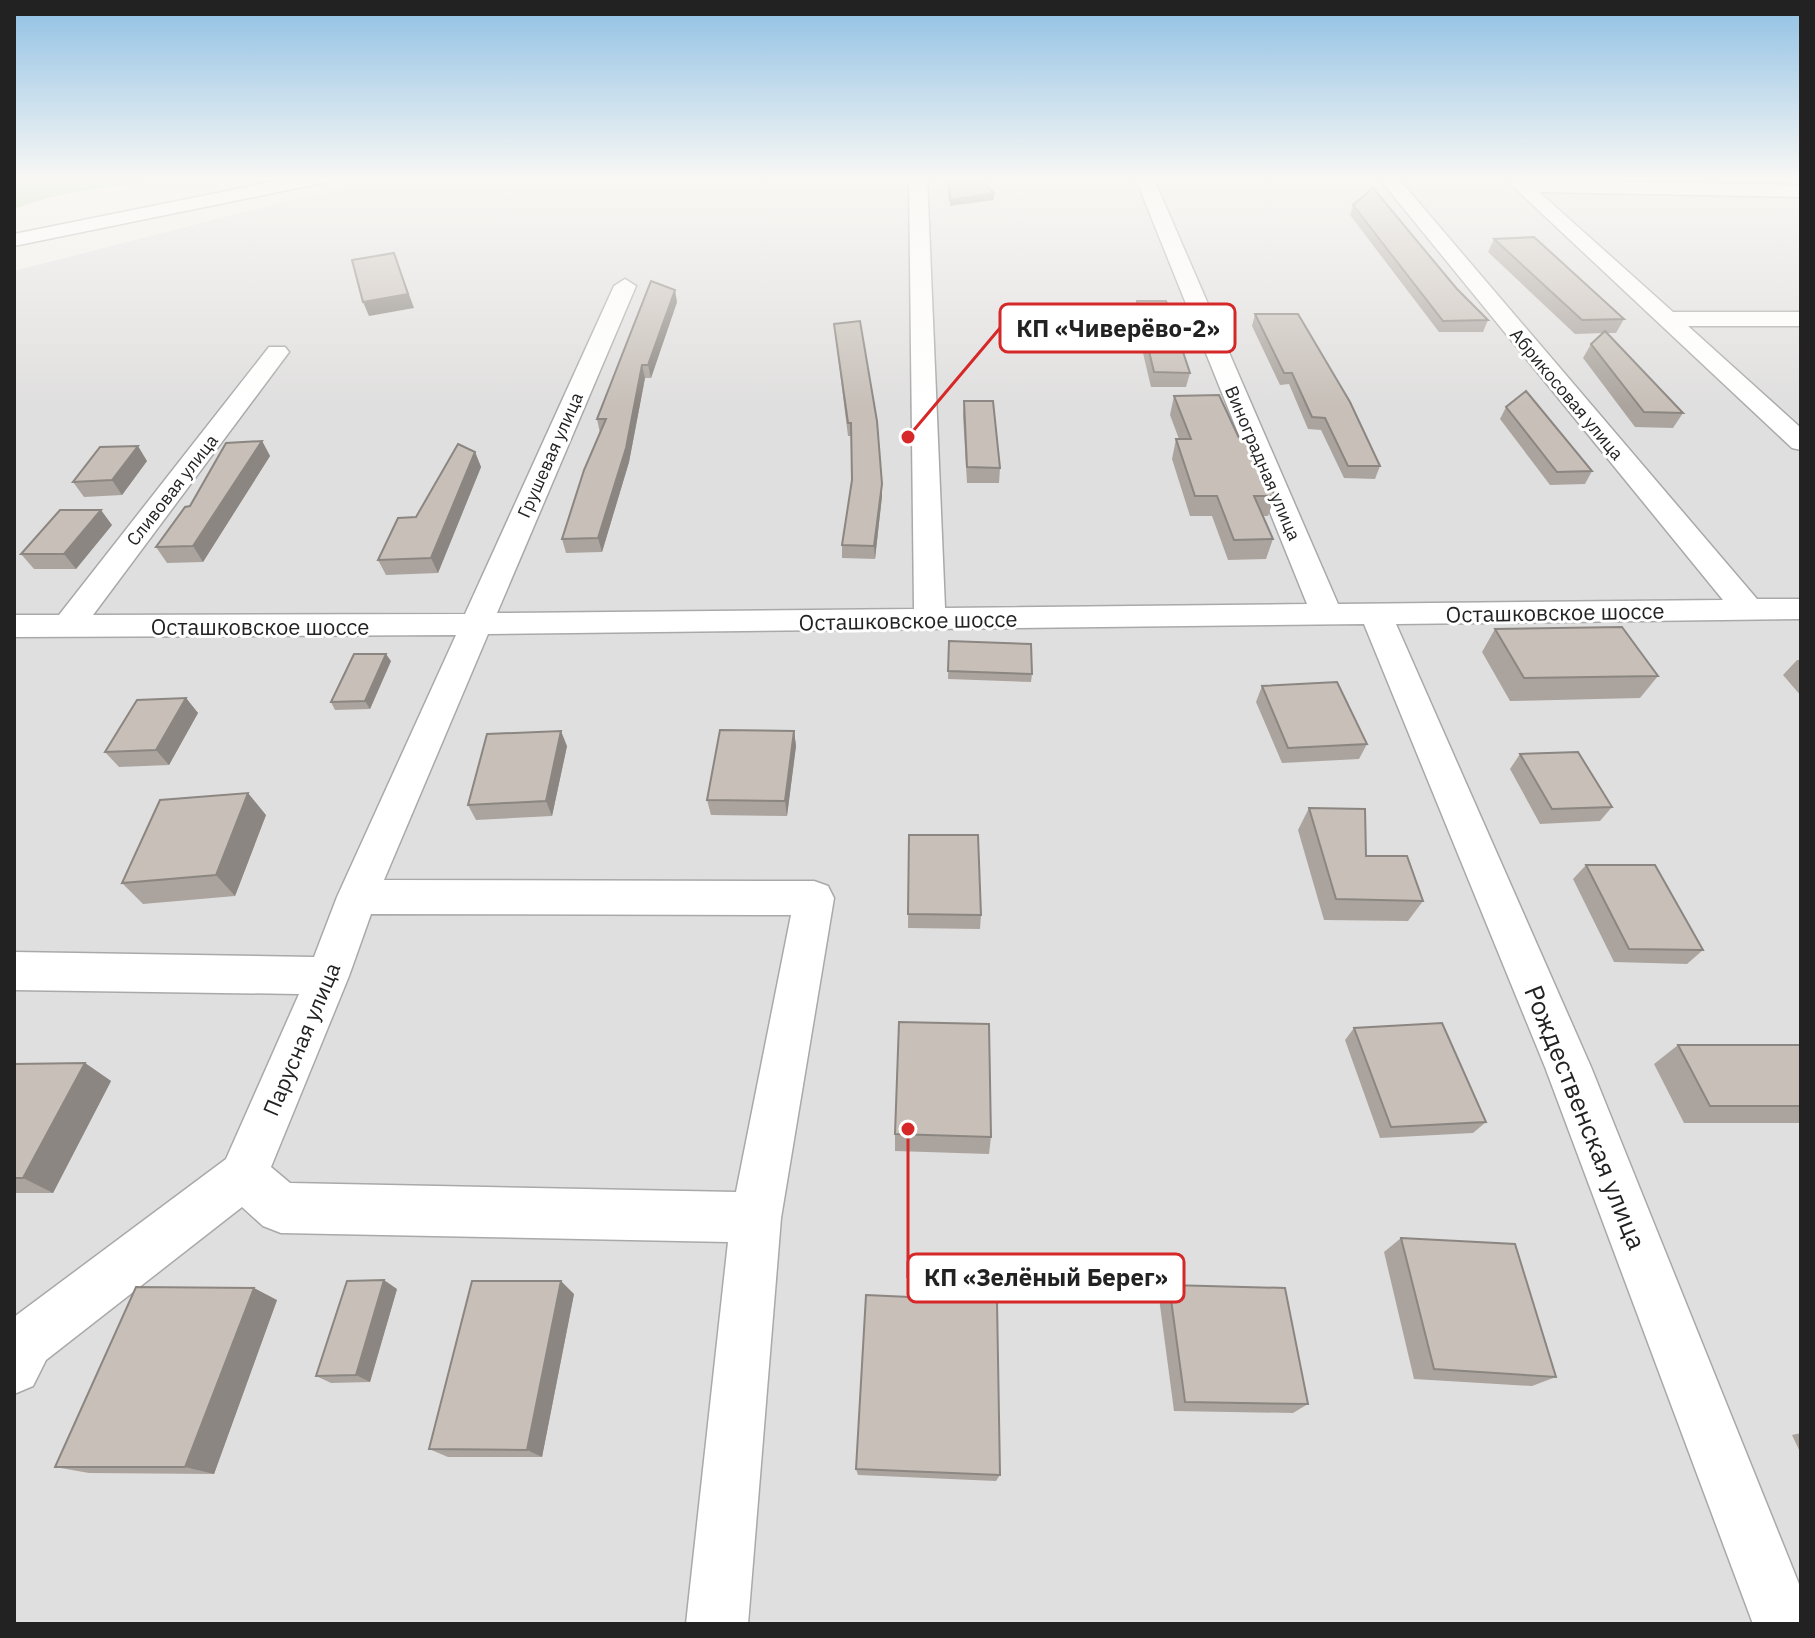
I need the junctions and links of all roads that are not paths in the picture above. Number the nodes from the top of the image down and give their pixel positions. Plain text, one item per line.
1 (920, 253) edge
2 (1176, 253) edge
3 (1451, 253) edge
4 (1594, 253) edge
5 (625, 286) dead end
6 (1666, 319) junction
7 (1801, 319) edge
8 (277, 352) dead end
9 (1801, 442) edge
10 (1801, 609) edge
11 (1749, 610) junction
12 (1327, 615) junction
13 (1376, 615) junction
14 (930, 619) junction
15 (475, 624) junction
16 (14, 626) edge
17 (67, 627) junction
18 (357, 897) junction
19 (14, 971) edge
20 (328, 976) junction
21 (243, 1176) junction
22 (756, 1218) junction
23 (14, 1367) edge
24 (717, 1624) edge
25 (1784, 1624) edge

1 - 14 street
2 - 12 street, Виноградная улица
3 - 11 street, Абрикосовая улица
4 - 6 street
5 - 15 street, Грушевая улица
6 - 7 street
6 - 9 street
8 - 17 street, Сливовая улица
10 - 11 street, Осташковское шоссе
11 - 13 street, Осташковское шоссе
12 - 13 street, Осташковское шоссе
12 - 14 street, Осташковское шоссе
13 - 25 street, Рождественская улица
14 - 15 street, Осташковское шоссе
15 - 17 street, Осташковское шоссе
15 - 18 street, Парусная улица
16 - 17 street, Осташковское шоссе
18 - 20 street, Парусная улица
18 - 22 street
19 - 20 street
20 - 21 street, Парусная улица
21 - 22 street
21 - 23 street, Парусная улица
22 - 24 street

